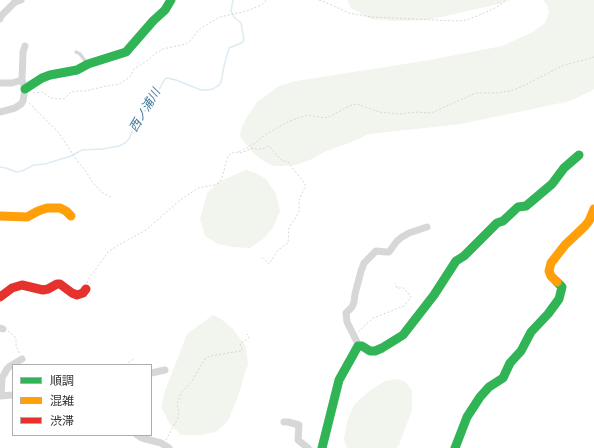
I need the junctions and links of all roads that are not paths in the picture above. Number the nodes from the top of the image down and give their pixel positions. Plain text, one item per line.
1 (21, 0) edge
2 (171, 0) edge
3 (0, 19) edge
4 (25, 46) dead end
5 (76, 52) dead end
6 (88, 64) junction
7 (22, 80) junction
8 (0, 83) edge
9 (24, 95) junction
10 (0, 112) edge
11 (578, 155) dead end
12 (594, 209) edge
13 (0, 216) edge
14 (71, 216) dead end
15 (427, 227) dead end
16 (86, 289) road end
17 (0, 297) edge
18 (358, 346) junction
19 (22, 359) road end
20 (13, 364) edge
21 (12, 365) edge
22 (165, 370) dead end
23 (152, 373) edge
24 (12, 395) edge
25 (0, 396) edge
26 (284, 422) dead end
27 (139, 436) edge
28 (168, 448) edge
29 (308, 448) edge
30 (322, 448) edge
31 (455, 448) edge

1 - 3 street
2 - 6 street
4 - 7 street
5 - 6 lane
6 - 9 street
7 - 8 street
7 - 9 street
9 - 10 street
11 - 18 street
12 - 31 street
13 - 14 street
15 - 18 street
16 - 17 street
18 - 30 street
19 - 20 street
21 - 25 street
22 - 23 street
24 - 25 street
26 - 29 street
27 - 28 street

